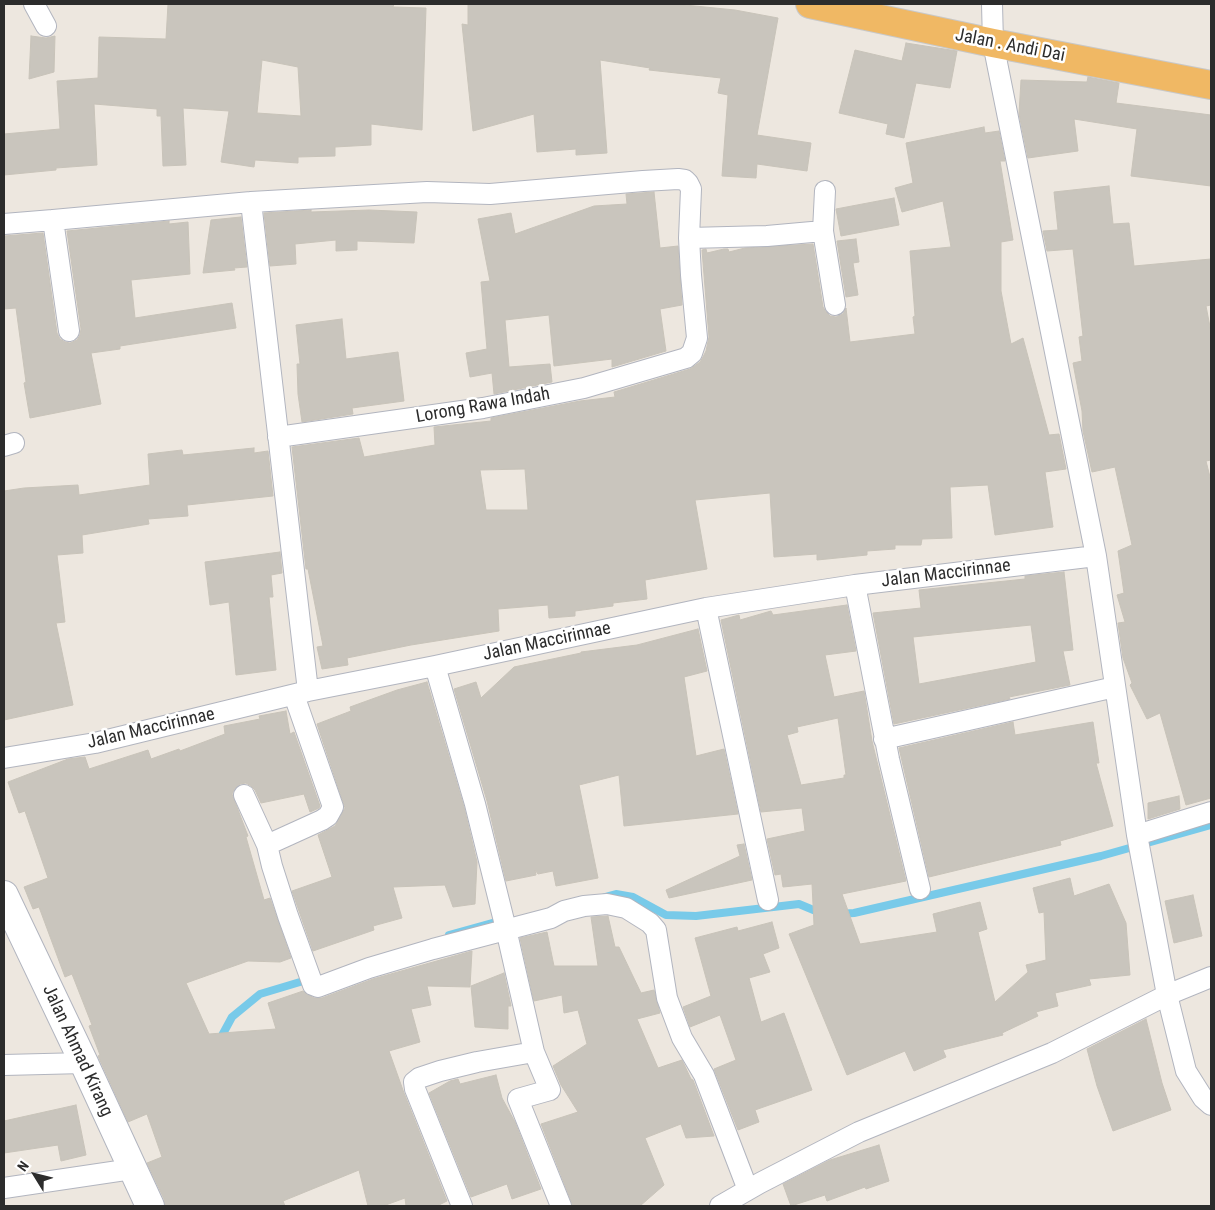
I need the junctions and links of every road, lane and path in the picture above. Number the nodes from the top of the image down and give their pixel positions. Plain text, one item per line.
1 (34, 4) edge
2 (810, 4) edge
3 (992, 4) edge
4 (46, 26) dead end
5 (993, 43) junction
6 (1211, 85) edge
7 (825, 191) dead end
8 (251, 202) junction
9 (53, 220) junction
10 (4, 224) edge
11 (824, 231) junction
12 (689, 238) junction
13 (835, 305) dead end
14 (69, 331) dead end
15 (278, 438) junction
16 (1096, 556) junction
17 (855, 585) junction
18 (706, 608) junction
19 (435, 666) junction
20 (1115, 687) junction
21 (301, 693) junction
22 (884, 738) junction
23 (4, 758) edge
24 (244, 795) dead end
25 (1211, 812) edge
26 (1137, 835) junction
27 (267, 845) junction
28 (920, 889) dead end
29 (4, 896) edge
30 (768, 900) dead end
31 (506, 929) junction
32 (1211, 977) edge
33 (1167, 994) junction
34 (534, 1052) junction
35 (84, 1062) junction
36 (4, 1065) edge
37 (1211, 1105) edge
38 (132, 1169) junction
39 (4, 1188) edge
40 (748, 1190) junction
41 (150, 1206) edge
42 (462, 1206) edge
43 (561, 1206) edge
44 (720, 1206) edge

1 - 4 street
2 - 5 highway, Jalan . Andi Dai
3 - 5 street
5 - 6 highway, Jalan . Andi Dai
5 - 16 street
7 - 11 street
8 - 9 street
8 - 12 street
8 - 15 street
9 - 10 street
9 - 14 street
11 - 12 street
11 - 13 street
12 - 15 street, Lorong Rawa Indah
15 - 21 street
16 - 17 street, Jalan Maccirinnae
16 - 20 street
17 - 18 street, Jalan Maccirinnae
17 - 22 street
18 - 19 street, Jalan Maccirinnae
18 - 30 street
19 - 21 street, Jalan Maccirinnae
19 - 31 street
20 - 22 street
20 - 26 street
21 - 23 street, Jalan Maccirinnae
21 - 27 street
22 - 28 street
24 - 27 street
25 - 26 street
26 - 33 street
27 - 31 street
29 - 35 main road, Jalan Ahmad Kirang
31 - 34 street
31 - 40 street
32 - 33 street
33 - 37 street
33 - 40 street
34 - 42 street
34 - 43 street
35 - 36 street
35 - 38 main road, Jalan Ahmad Kirang
38 - 39 street
38 - 41 main road, Jalan Ahmad Kirang
40 - 44 street

